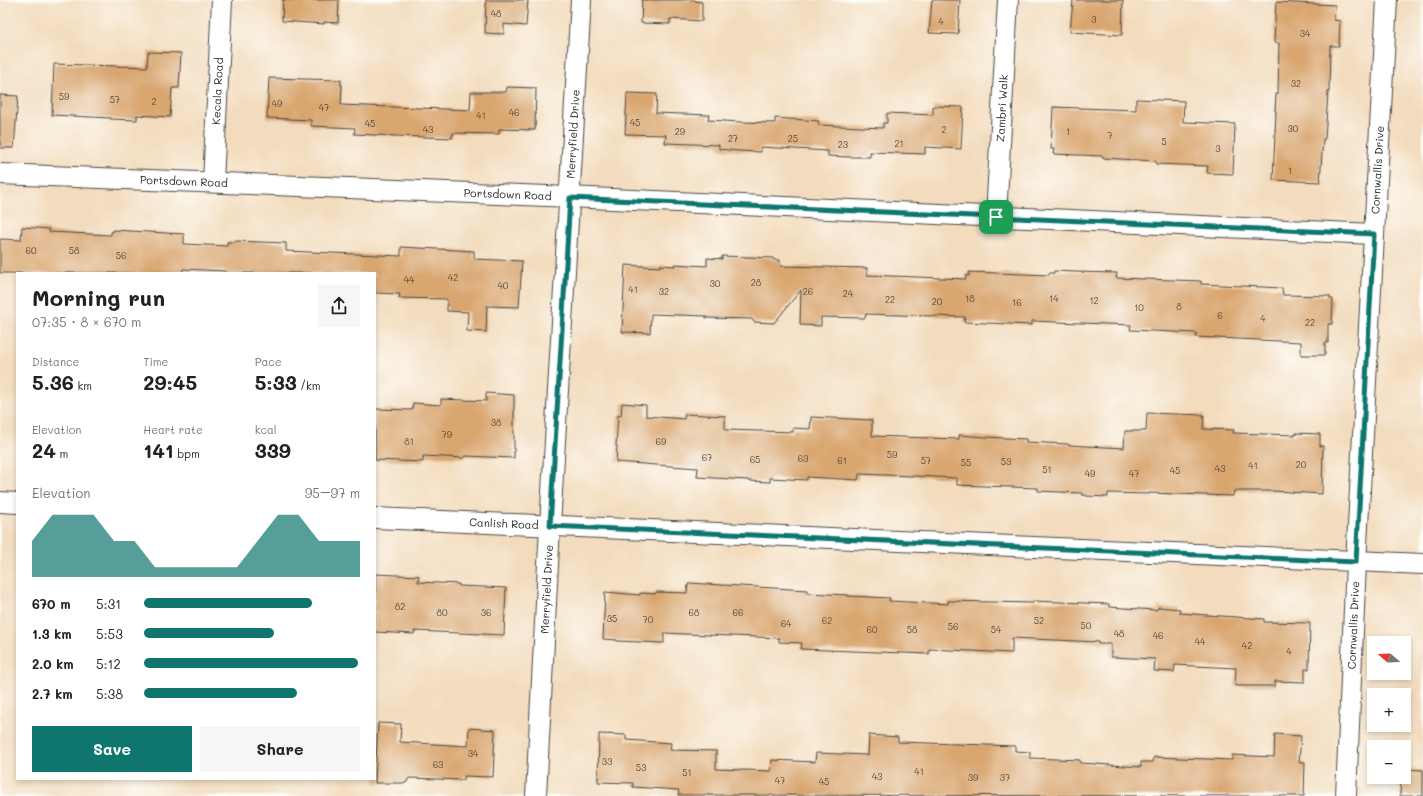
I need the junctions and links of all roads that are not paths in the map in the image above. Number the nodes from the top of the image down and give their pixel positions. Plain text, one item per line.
1 (222, 0) edge
2 (581, 0) edge
3 (1008, 0) edge
4 (1387, 0) edge
5 (0, 174) edge
6 (213, 182) junction
7 (570, 198) junction
8 (996, 217) junction
9 (1374, 234) junction
10 (0, 502) edge
11 (16, 503) edge
12 (376, 518) edge
13 (550, 526) junction
14 (1356, 562) junction
15 (1423, 564) edge
16 (536, 796) edge
17 (1346, 796) edge

1 - 6 street, Kecala Road
2 - 7 street, Merryfield Drive
3 - 8 street, Zambri Walk
4 - 9 street, Cornwallis Drive
5 - 6 street, Portsdown Road
6 - 7 street, Portsdown Road
7 - 8 street, Portsdown Road
7 - 13 street, Merryfield Drive
8 - 9 street, Portsdown Road
9 - 14 street, Cornwallis Drive
10 - 11 street
12 - 13 street, Canlish Road
13 - 14 street, Canlish Road
13 - 16 street, Merryfield Drive
14 - 15 street, Canlish Road
14 - 17 street, Cornwallis Drive

